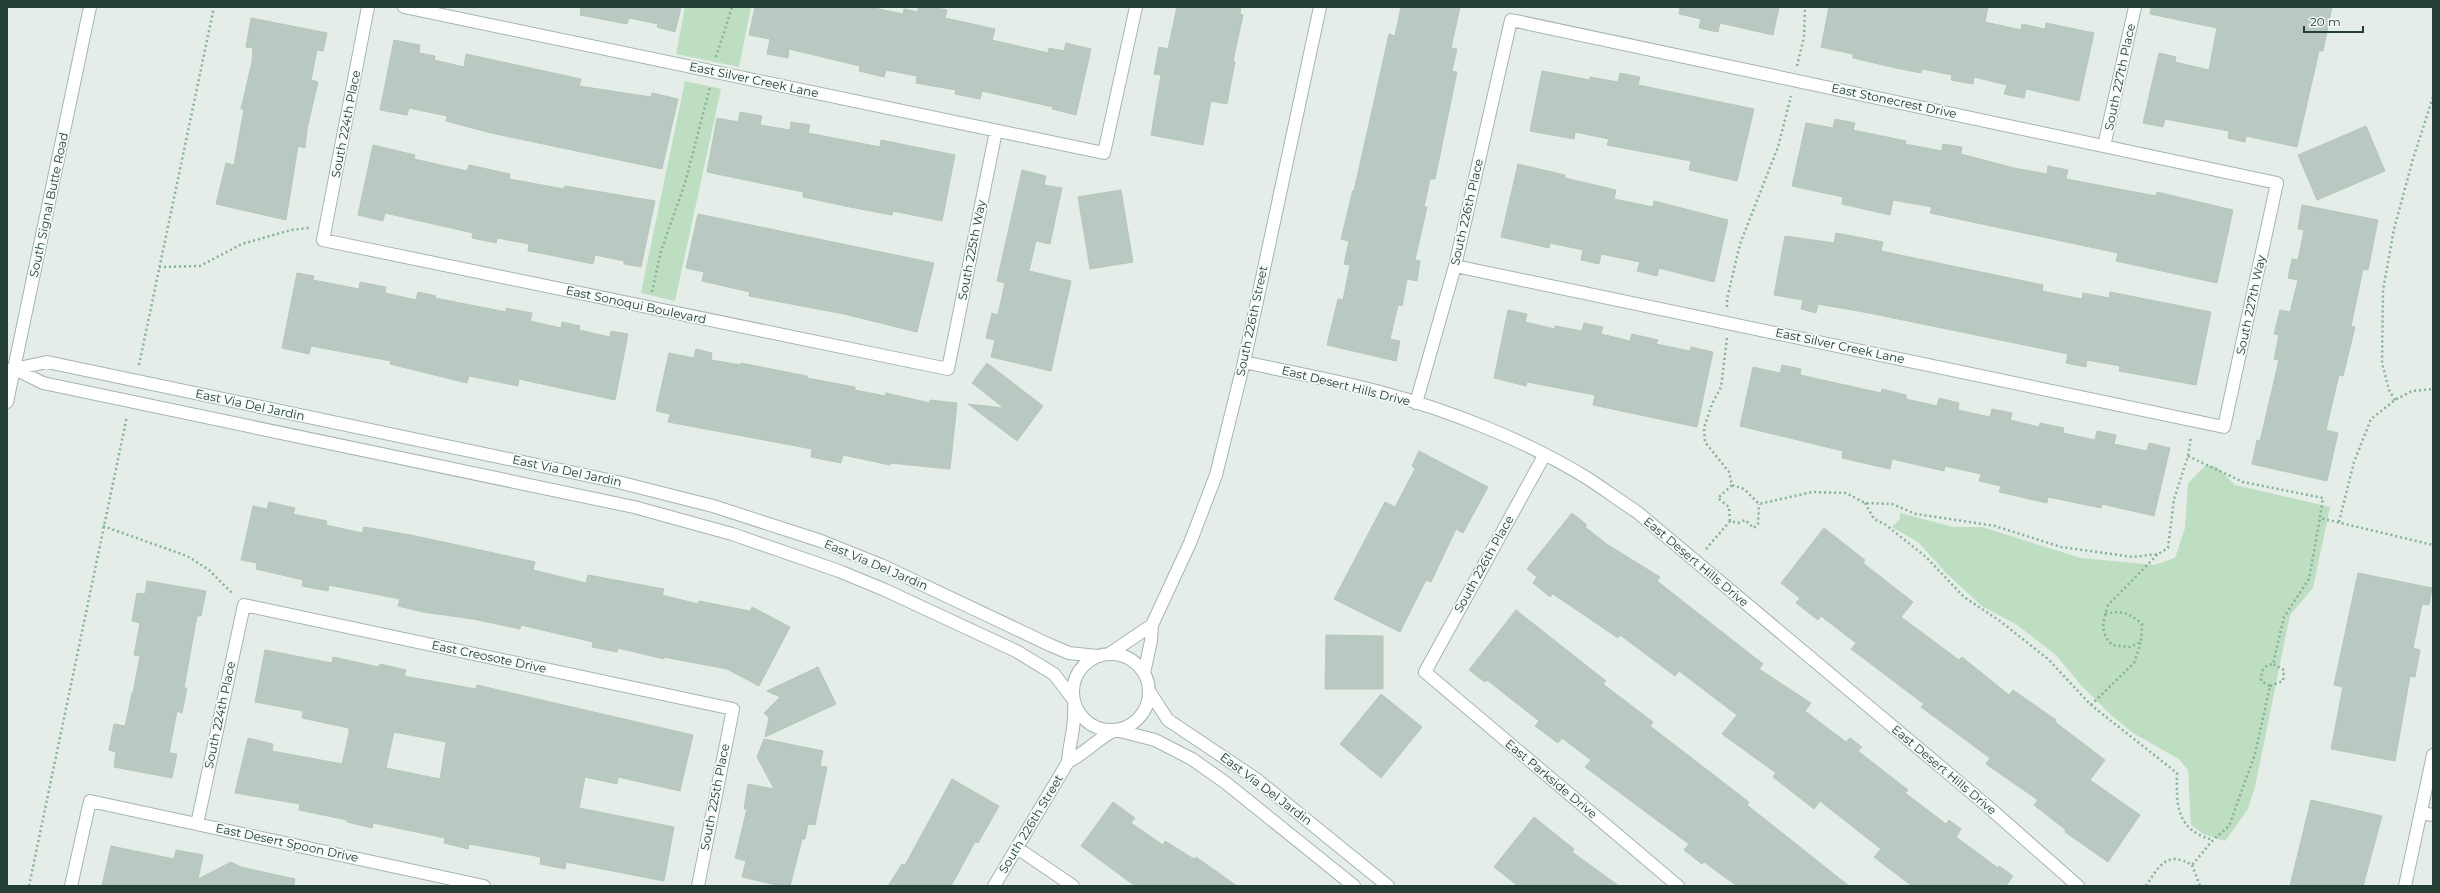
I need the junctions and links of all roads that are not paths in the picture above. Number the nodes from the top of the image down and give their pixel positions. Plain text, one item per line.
1 (90, 7) edge
2 (368, 7) edge
3 (404, 7) edge
4 (1136, 7) edge
5 (1320, 7) edge
6 (2135, 7) edge
7 (1511, 20) joint
8 (996, 131) junction
9 (2104, 146) junction
10 (2277, 184) joint
11 (323, 240) joint
12 (1455, 266) junction
13 (1244, 362) junction
14 (11, 368) edge
15 (948, 369) joint
16 (7, 402) edge
17 (1416, 403) junction
18 (2224, 427) joint
19 (1544, 456) junction
20 (244, 605) joint
21 (1152, 626) junction
22 (1103, 655) junction
23 (1425, 672) joint
24 (1144, 673) junction
25 (1149, 691) junction
26 (1074, 702) junction
27 (733, 709) joint
28 (1116, 730) junction
29 (2433, 755) edge
30 (1068, 762) junction
31 (2421, 813) junction
32 (2433, 815) edge
33 (197, 824) junction
34 (1017, 848) junction
35 (71, 886) edge
36 (484, 886) edge
37 (698, 886) edge
38 (994, 886) edge
39 (1073, 886) edge
40 (1354, 886) edge
41 (1388, 886) edge
42 (1678, 886) edge
43 (2078, 886) edge
44 (2405, 886) edge

1 - 14 street, South Signal Butte Road
2 - 11 street, South 224th Place
3 - 8 street, East Silver Creek Lane
4 - 8 street, East Silver Creek Lane
5 - 13 street, South 226th Street
6 - 9 street, South 227th Place
7 - 9 street, East Stonecrest Drive
7 - 12 street, South 226th Place
8 - 15 street, South 225th Way
9 - 10 street, East Stonecrest Drive
10 - 18 street, South 227th Way
11 - 15 street, East Sonoqui Boulevard
12 - 17 street, South 226th Place
12 - 18 street, East Silver Creek Lane
13 - 17 street, East Desert Hills Drive
13 - 21 street, South 226th Street
14 - 16 street, South Signal Butte Road
14 - 22 street, East Via Del Jardin
14 - 26 street, East Via Del Jardin
17 - 19 street, East Desert Hills Drive
19 - 23 street, South 226th Place
19 - 43 street, East Desert Hills Drive
20 - 27 street, East Creosote Drive
20 - 33 street, South 224th Place
21 - 22 street
21 - 24 street, South 226th Street
22 - 24 street
22 - 26 street
23 - 42 street, East Parkside Drive
24 - 25 street
25 - 28 street
25 - 41 street, East Via Del Jardin
26 - 28 street
26 - 30 street, South 226th Street
27 - 37 street, South 225th Place
28 - 30 street, South 226th Street
28 - 40 street, East Via Del Jardin
29 - 31 street
30 - 34 street, South 226th Street
31 - 32 street
31 - 44 street
33 - 35 street, East Desert Spoon Drive
33 - 36 street, East Desert Spoon Drive
34 - 38 street, South 226th Street
34 - 39 street

